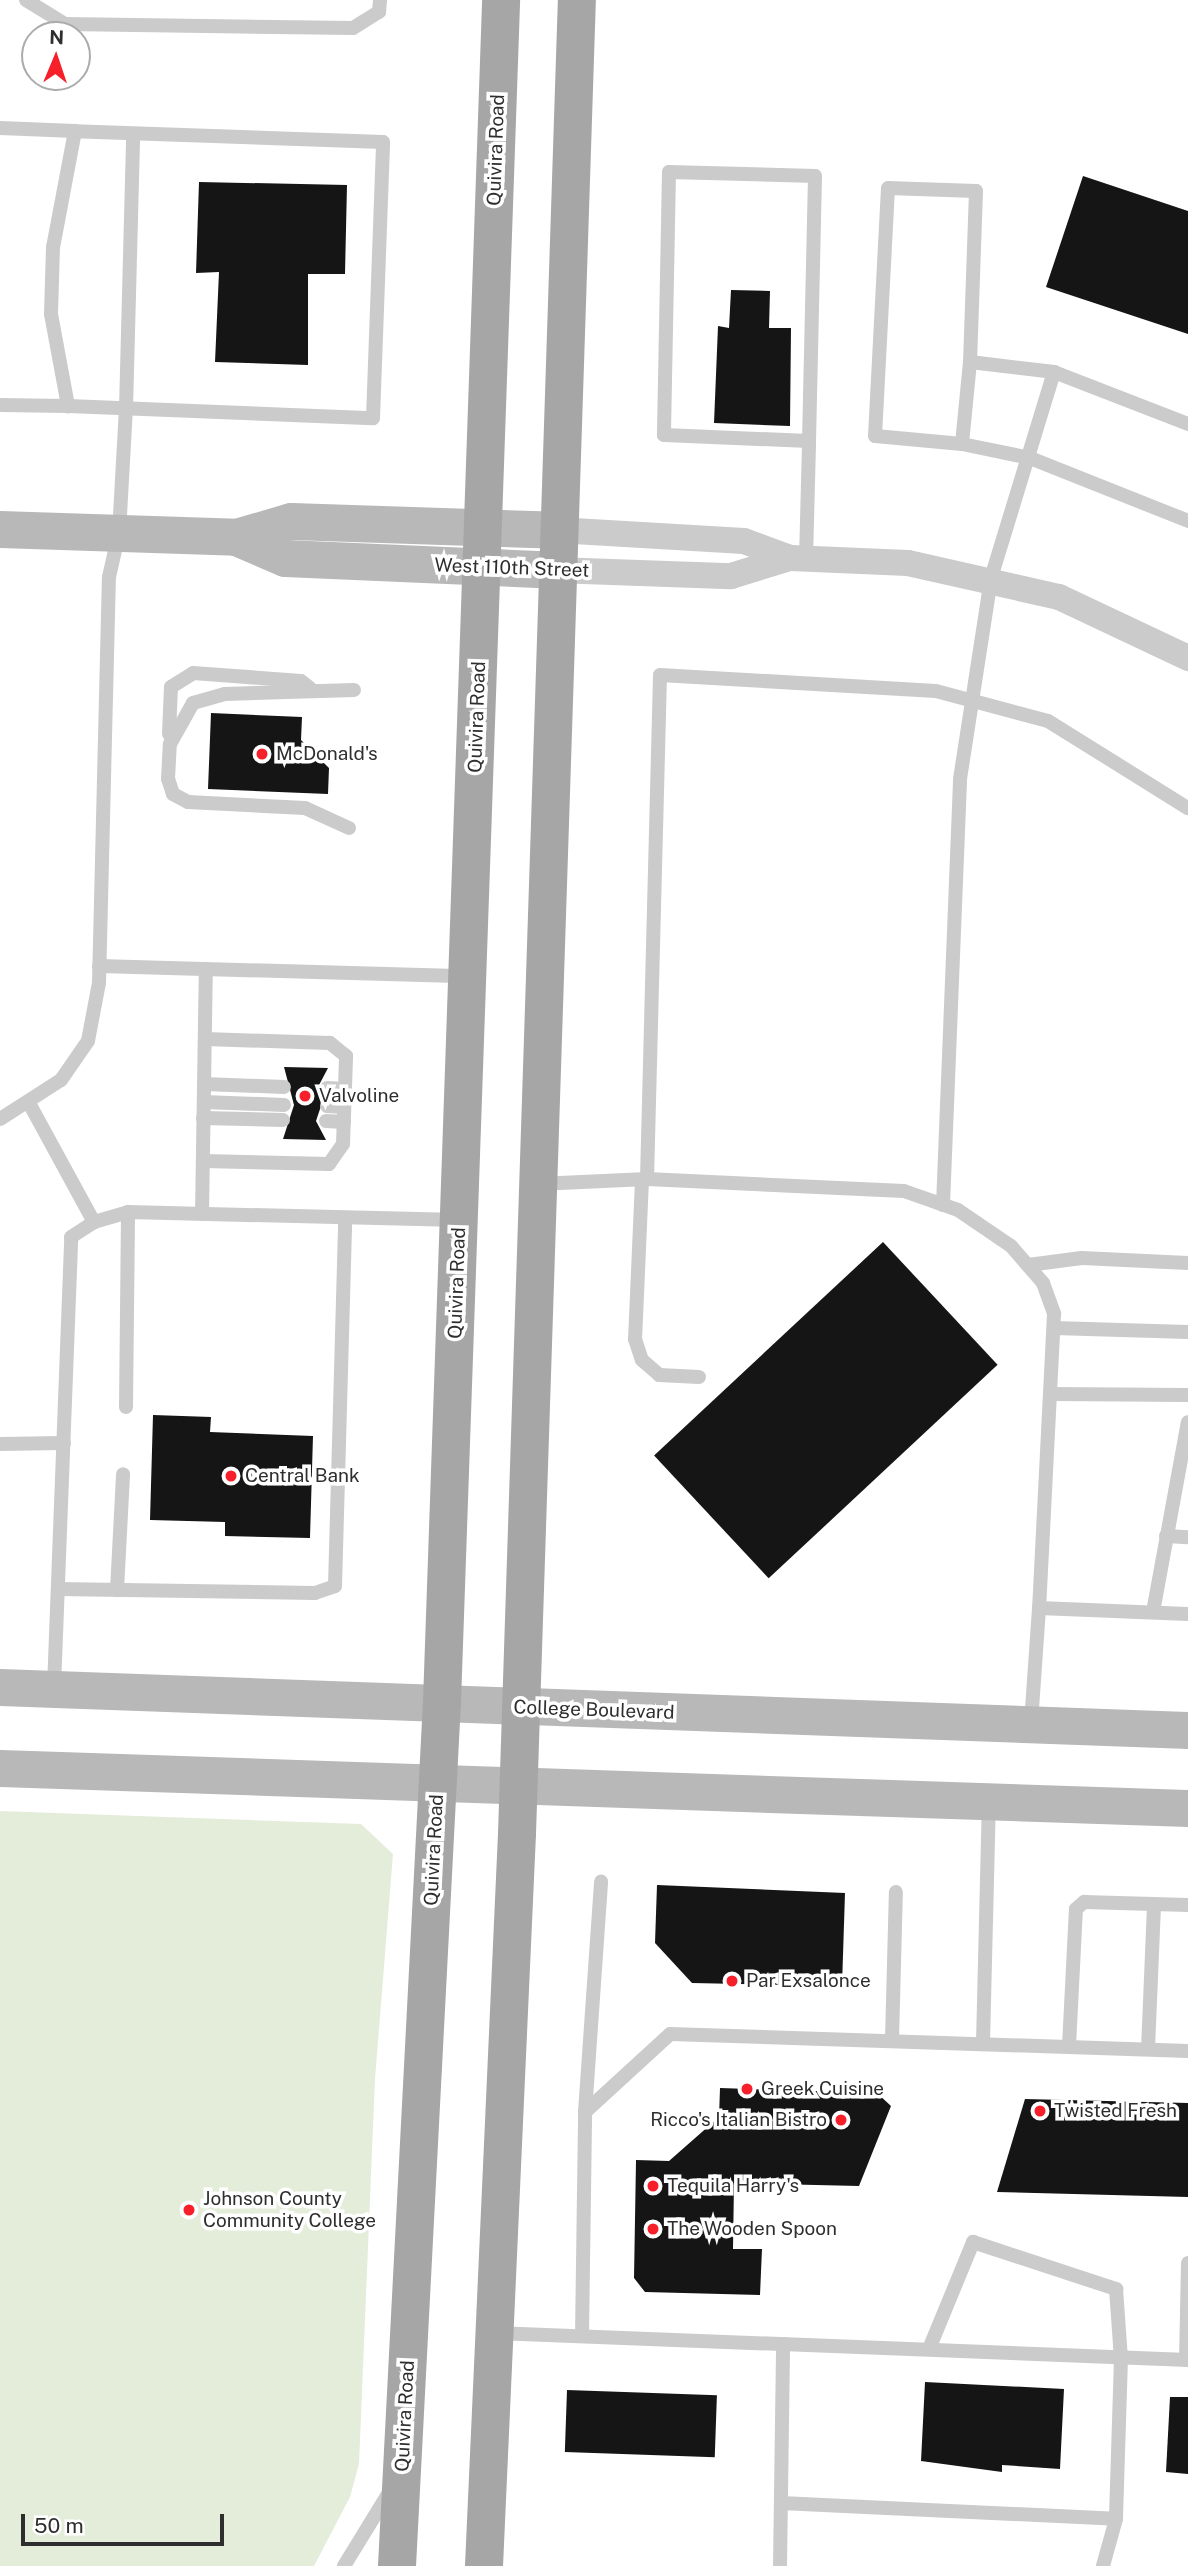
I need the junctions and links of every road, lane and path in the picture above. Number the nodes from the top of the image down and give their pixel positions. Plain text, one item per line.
1 (26, 0) edge
2 (380, 0) edge
3 (501, 0) edge
4 (577, 0) edge
5 (0, 128) edge
6 (75, 131) junction
7 (133, 134) junction
8 (970, 362) junction
9 (1054, 372) junction
10 (0, 405) edge
11 (68, 406) junction
12 (126, 409) junction
13 (1188, 424) edge
14 (809, 441) junction
15 (962, 444) junction
16 (1030, 457) junction
17 (1188, 521) edge
18 (483, 528) junction
19 (0, 529) edge
20 (557, 530) junction
21 (119, 533) junction
22 (236, 537) junction
23 (798, 559) junction
24 (482, 567) junction
25 (555, 570) junction
26 (991, 578) junction
27 (1188, 659) edge
28 (310, 688) junction
29 (354, 690) dead end
30 (972, 700) junction
31 (170, 744) junction
32 (1188, 808) edge
33 (349, 828) dead end
34 (99, 967) junction
35 (206, 969) junction
36 (468, 976) junction
37 (205, 1039) junction
38 (204, 1084) junction
39 (284, 1087) dead end
40 (327, 1088) dead end
41 (345, 1089) junction
42 (204, 1102) junction
43 (29, 1103) junction
44 (284, 1105) dead end
45 (327, 1106) dead end
46 (344, 1114) junction
47 (204, 1118) junction
48 (0, 1119) edge
49 (283, 1120) dead end
50 (326, 1121) dead end
51 (203, 1161) junction
52 (645, 1180) junction
53 (537, 1184) junction
54 (943, 1205) junction
55 (128, 1212) junction
56 (202, 1214) junction
57 (345, 1217) junction
58 (459, 1220) junction
59 (94, 1222) junction
60 (1188, 1263) edge
61 (1028, 1265) junction
62 (1054, 1328) junction
63 (1188, 1332) edge
64 (699, 1377) dead end
65 (1050, 1394) junction
66 (1188, 1395) edge
67 (127, 1407) dead end
68 (1188, 1422) edge
69 (64, 1443) junction
70 (0, 1444) edge
71 (1184, 1460) edge
72 (123, 1474) dead end
73 (1166, 1536) junction
74 (1188, 1537) edge
75 (58, 1589) junction
76 (117, 1590) junction
77 (1039, 1608) junction
78 (1153, 1612) junction
79 (1188, 1614) edge
80 (0, 1687) edge
81 (54, 1689) junction
82 (442, 1702) junction
83 (521, 1707) junction
84 (1031, 1725) junction
85 (1188, 1730) edge
86 (0, 1768) edge
87 (437, 1782) junction
88 (519, 1783) junction
89 (989, 1802) junction
90 (1184, 1804) edge
91 (601, 1882) dead end
92 (896, 1892) dead end
93 (1154, 1905) junction
94 (1188, 1905) edge
95 (892, 2040) junction
96 (983, 2043) junction
97 (1069, 2046) junction
98 (1148, 2049) junction
99 (1188, 2051) edge
100 (585, 2112) junction
101 (1188, 2263) edge
102 (494, 2333) junction
103 (582, 2336) junction
104 (783, 2344) junction
105 (929, 2349) junction
106 (1122, 2358) junction
107 (1187, 2360) edge
108 (402, 2472) junction
109 (780, 2503) junction
110 (1116, 2519) junction
111 (344, 2566) edge
112 (397, 2566) edge
113 (484, 2566) edge
114 (780, 2566) edge
115 (1103, 2566) edge

1 - 2 lane
3 - 18 main road, Quivira Road
4 - 20 main road
5 - 6 lane
6 - 7 lane
6 - 11 lane
7 - 12 lane
7 - 12 lane
8 - 9 lane
8 - 15 lane
8 - 15 lane
9 - 13 lane
9 - 16 lane
10 - 11 lane
11 - 12 lane
12 - 21 lane
14 - 14 lane
14 - 23 lane
15 - 16 lane
16 - 17 lane
16 - 26 lane
18 - 20 main road, West 110th Street
18 - 22 main road, West 110th Street
18 - 24 main road, Quivira Road
19 - 21 main road, West 110th Street
20 - 23 street, West 110th Street
20 - 25 main road
21 - 22 main road, West 110th Street
21 - 34 lane
22 - 24 main road, West 110th Street
23 - 25 street, West 110th Street
23 - 26 street, West 110th Street
24 - 25 main road, West 110th Street
24 - 36 main road, Quivira Road
25 - 53 main road
26 - 27 street, West 110th Street
26 - 30 lane
28 - 29 lane
28 - 31 lane
28 - 31 lane
30 - 32 lane
30 - 52 lane
30 - 54 lane
31 - 33 lane
34 - 35 lane
34 - 43 lane
35 - 36 lane
35 - 37 lane
36 - 58 main road, Quivira Road
37 - 38 lane
37 - 41 lane
38 - 39 lane
38 - 42 lane
40 - 41 lane
41 - 46 lane
42 - 44 lane
42 - 47 lane
43 - 48 lane
43 - 59 lane
45 - 46 lane
46 - 50 lane
46 - 51 lane
47 - 49 lane
47 - 51 lane
51 - 56 lane
52 - 53 lane
52 - 54 lane
52 - 64 lane
53 - 83 main road
54 - 61 lane
55 - 56 lane
55 - 59 lane
55 - 67 lane
56 - 57 lane
57 - 58 lane
57 - 76 lane
58 - 82 main road, Quivira Road
59 - 69 lane
60 - 61 lane
61 - 62 lane
62 - 63 lane
62 - 65 lane
65 - 66 lane
65 - 77 lane
68 - 71 lane
69 - 70 lane
69 - 75 lane
71 - 73 lane
72 - 76 lane
73 - 74 lane
73 - 78 lane
75 - 76 lane
75 - 81 lane
77 - 78 lane
77 - 84 lane
78 - 79 lane
80 - 81 main road, College Boulevard
81 - 82 main road, College Boulevard
82 - 83 main road, College Boulevard
82 - 87 main road, Quivira Road
83 - 84 main road, College Boulevard
83 - 88 main road
84 - 85 main road, College Boulevard
86 - 87 main road
87 - 88 main road
87 - 108 main road, Quivira Road
88 - 89 main road
88 - 102 main road
89 - 90 main road
89 - 96 lane
91 - 100 lane
92 - 95 lane
93 - 94 lane
93 - 97 lane
93 - 98 lane
95 - 96 lane
95 - 100 lane
96 - 97 lane
97 - 98 lane
98 - 99 lane
100 - 103 lane
101 - 107 lane
102 - 103 lane
102 - 113 main road
103 - 104 lane
104 - 105 lane
104 - 109 lane
105 - 106 lane
105 - 106 lane
106 - 107 lane
106 - 110 lane
108 - 111 lane
108 - 112 main road, Quivira Road
109 - 110 lane
109 - 114 lane
110 - 115 lane

